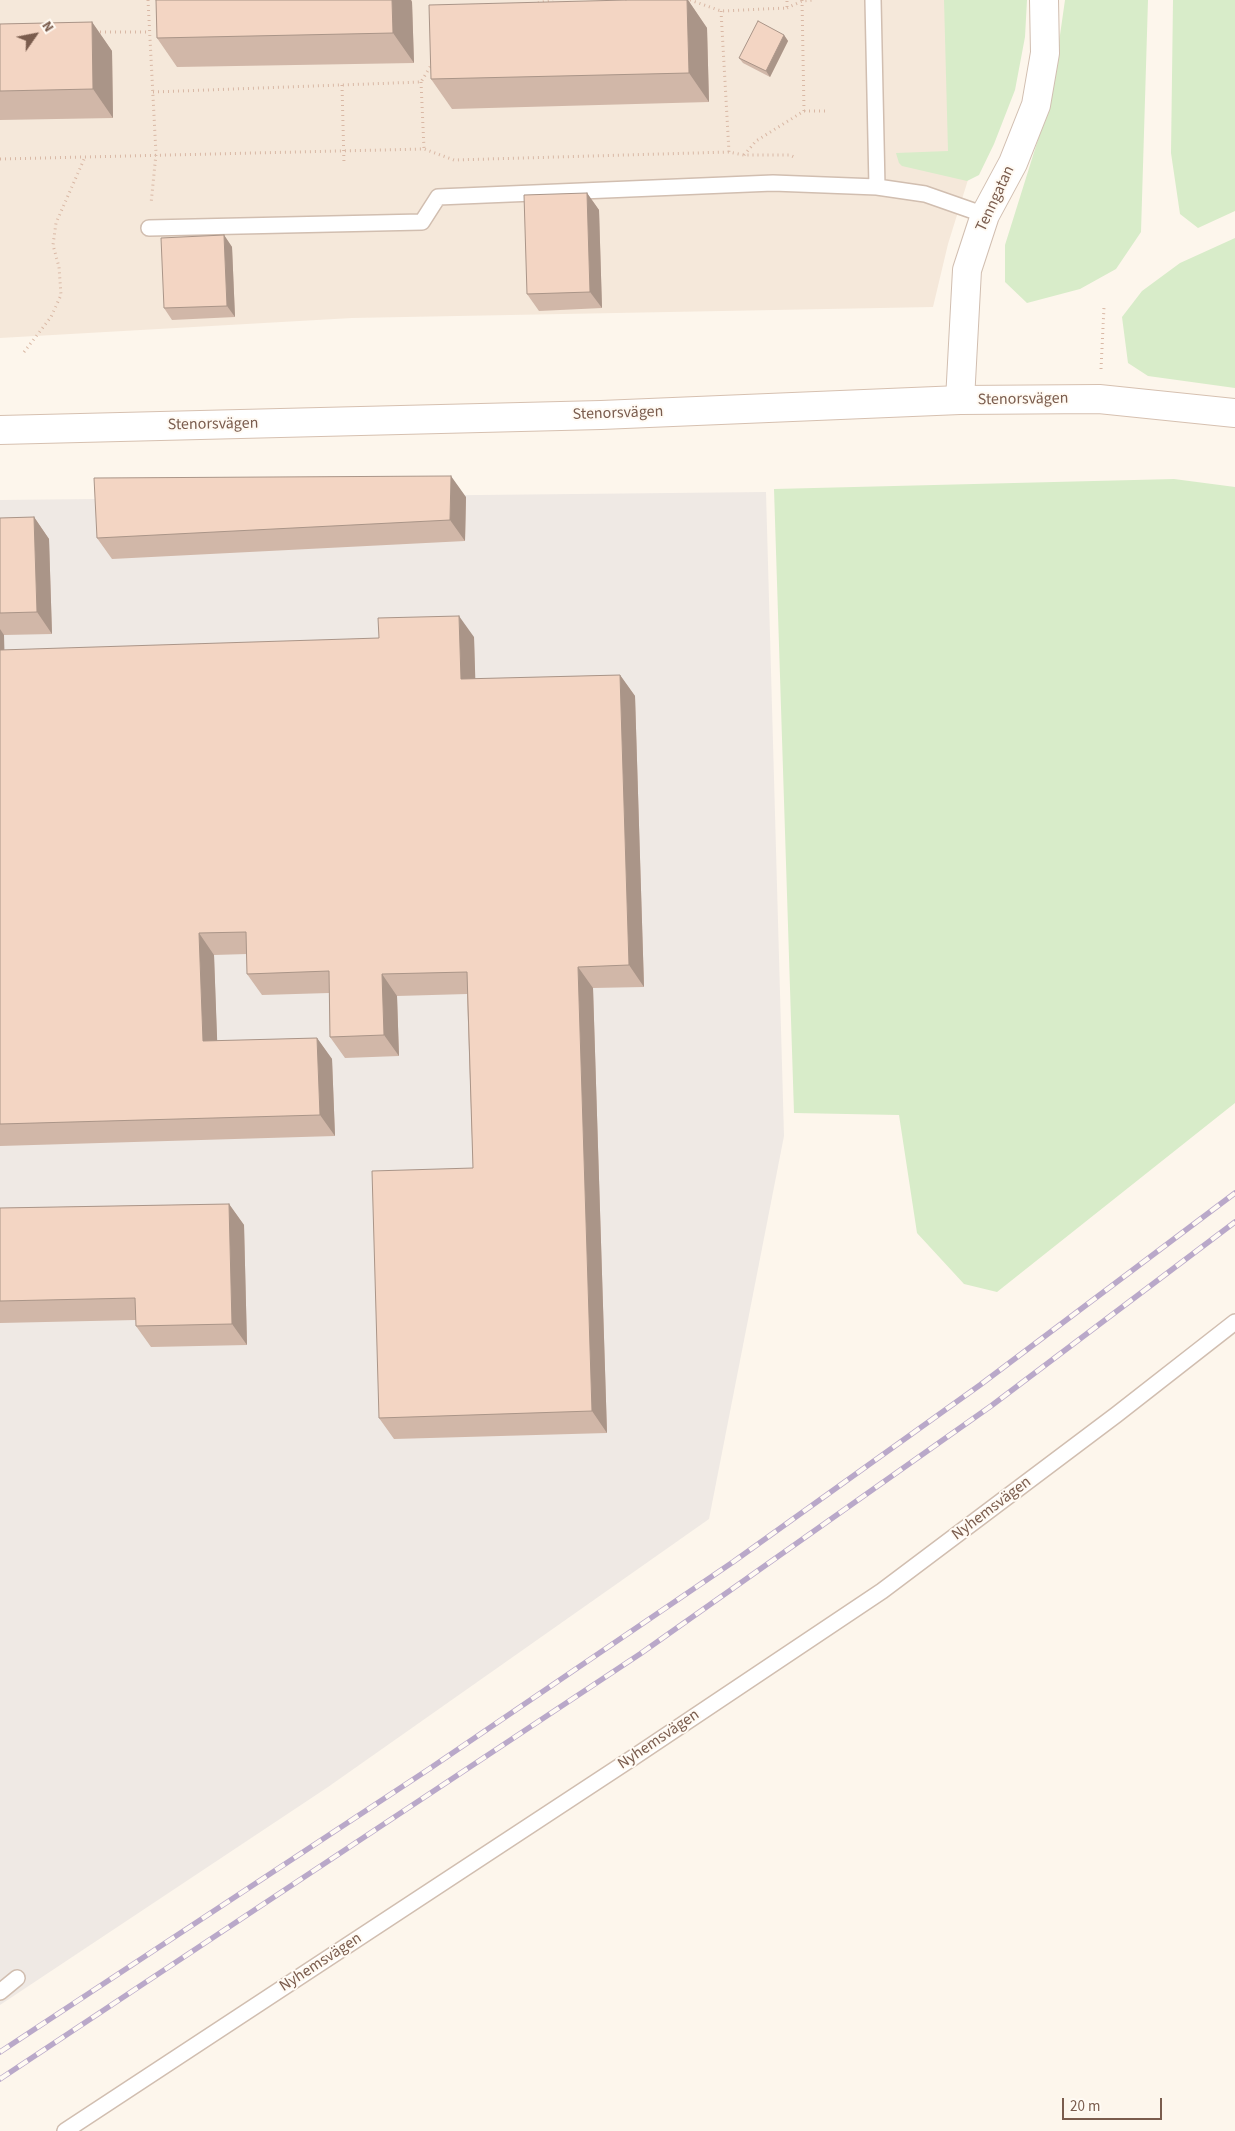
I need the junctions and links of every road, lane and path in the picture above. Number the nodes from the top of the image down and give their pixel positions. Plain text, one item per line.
1 (148, 0) edge
2 (553, 0) edge
3 (690, 0) edge
4 (787, 0) edge
5 (813, 0) edge
6 (873, 0) edge
7 (1044, 0) edge
8 (802, 1) edge
9 (535, 3) edge
10 (787, 8) junction
11 (721, 11) junction
12 (90, 32) edge
13 (149, 32) junction
14 (434, 59) edge
15 (421, 82) junction
16 (342, 85) junction
17 (153, 92) junction
18 (804, 111) junction
19 (826, 111) dead end
20 (424, 149) junction
21 (344, 150) junction
22 (729, 152) junction
23 (156, 154) junction
24 (744, 154) junction
25 (85, 157) junction
26 (797, 159) dead end
27 (0, 160) edge
28 (344, 164) dead end
29 (877, 187) junction
30 (985, 216) junction
31 (149, 228) joint
32 (1104, 307) dead end
33 (24, 352) dead end
34 (1099, 399) junction
35 (960, 400) junction
36 (1235, 413) edge
37 (0, 430) edge
38 (1235, 1322) edge
39 (18, 1978) dead end
40 (0, 1992) edge
41 (65, 2131) edge

1 - 13 path
2 - 9 path
3 - 11 path
4 - 10 path
5 - 8 path
6 - 29 lane
7 - 30 street, Tenngatan
8 - 10 path
8 - 18 path
10 - 11 path
11 - 22 path
12 - 13 path
13 - 17 path
14 - 15 path
15 - 16 path
15 - 20 path
16 - 17 path
16 - 21 path
17 - 23 path
18 - 19 path
18 - 24 path
20 - 21 path
20 - 22 path
21 - 23 path
21 - 28 path
22 - 24 path
23 - 25 path
23 - 31 path
24 - 26 path
25 - 27 path
25 - 33 path
29 - 30 lane
29 - 31 lane
30 - 35 street, Tenngatan
32 - 34 path
34 - 35 street, Stenorsvägen
34 - 36 street, Stenorsvägen
35 - 37 street, Stenorsvägen
38 - 41 lane, Nyhemsvägen
39 - 40 lane

